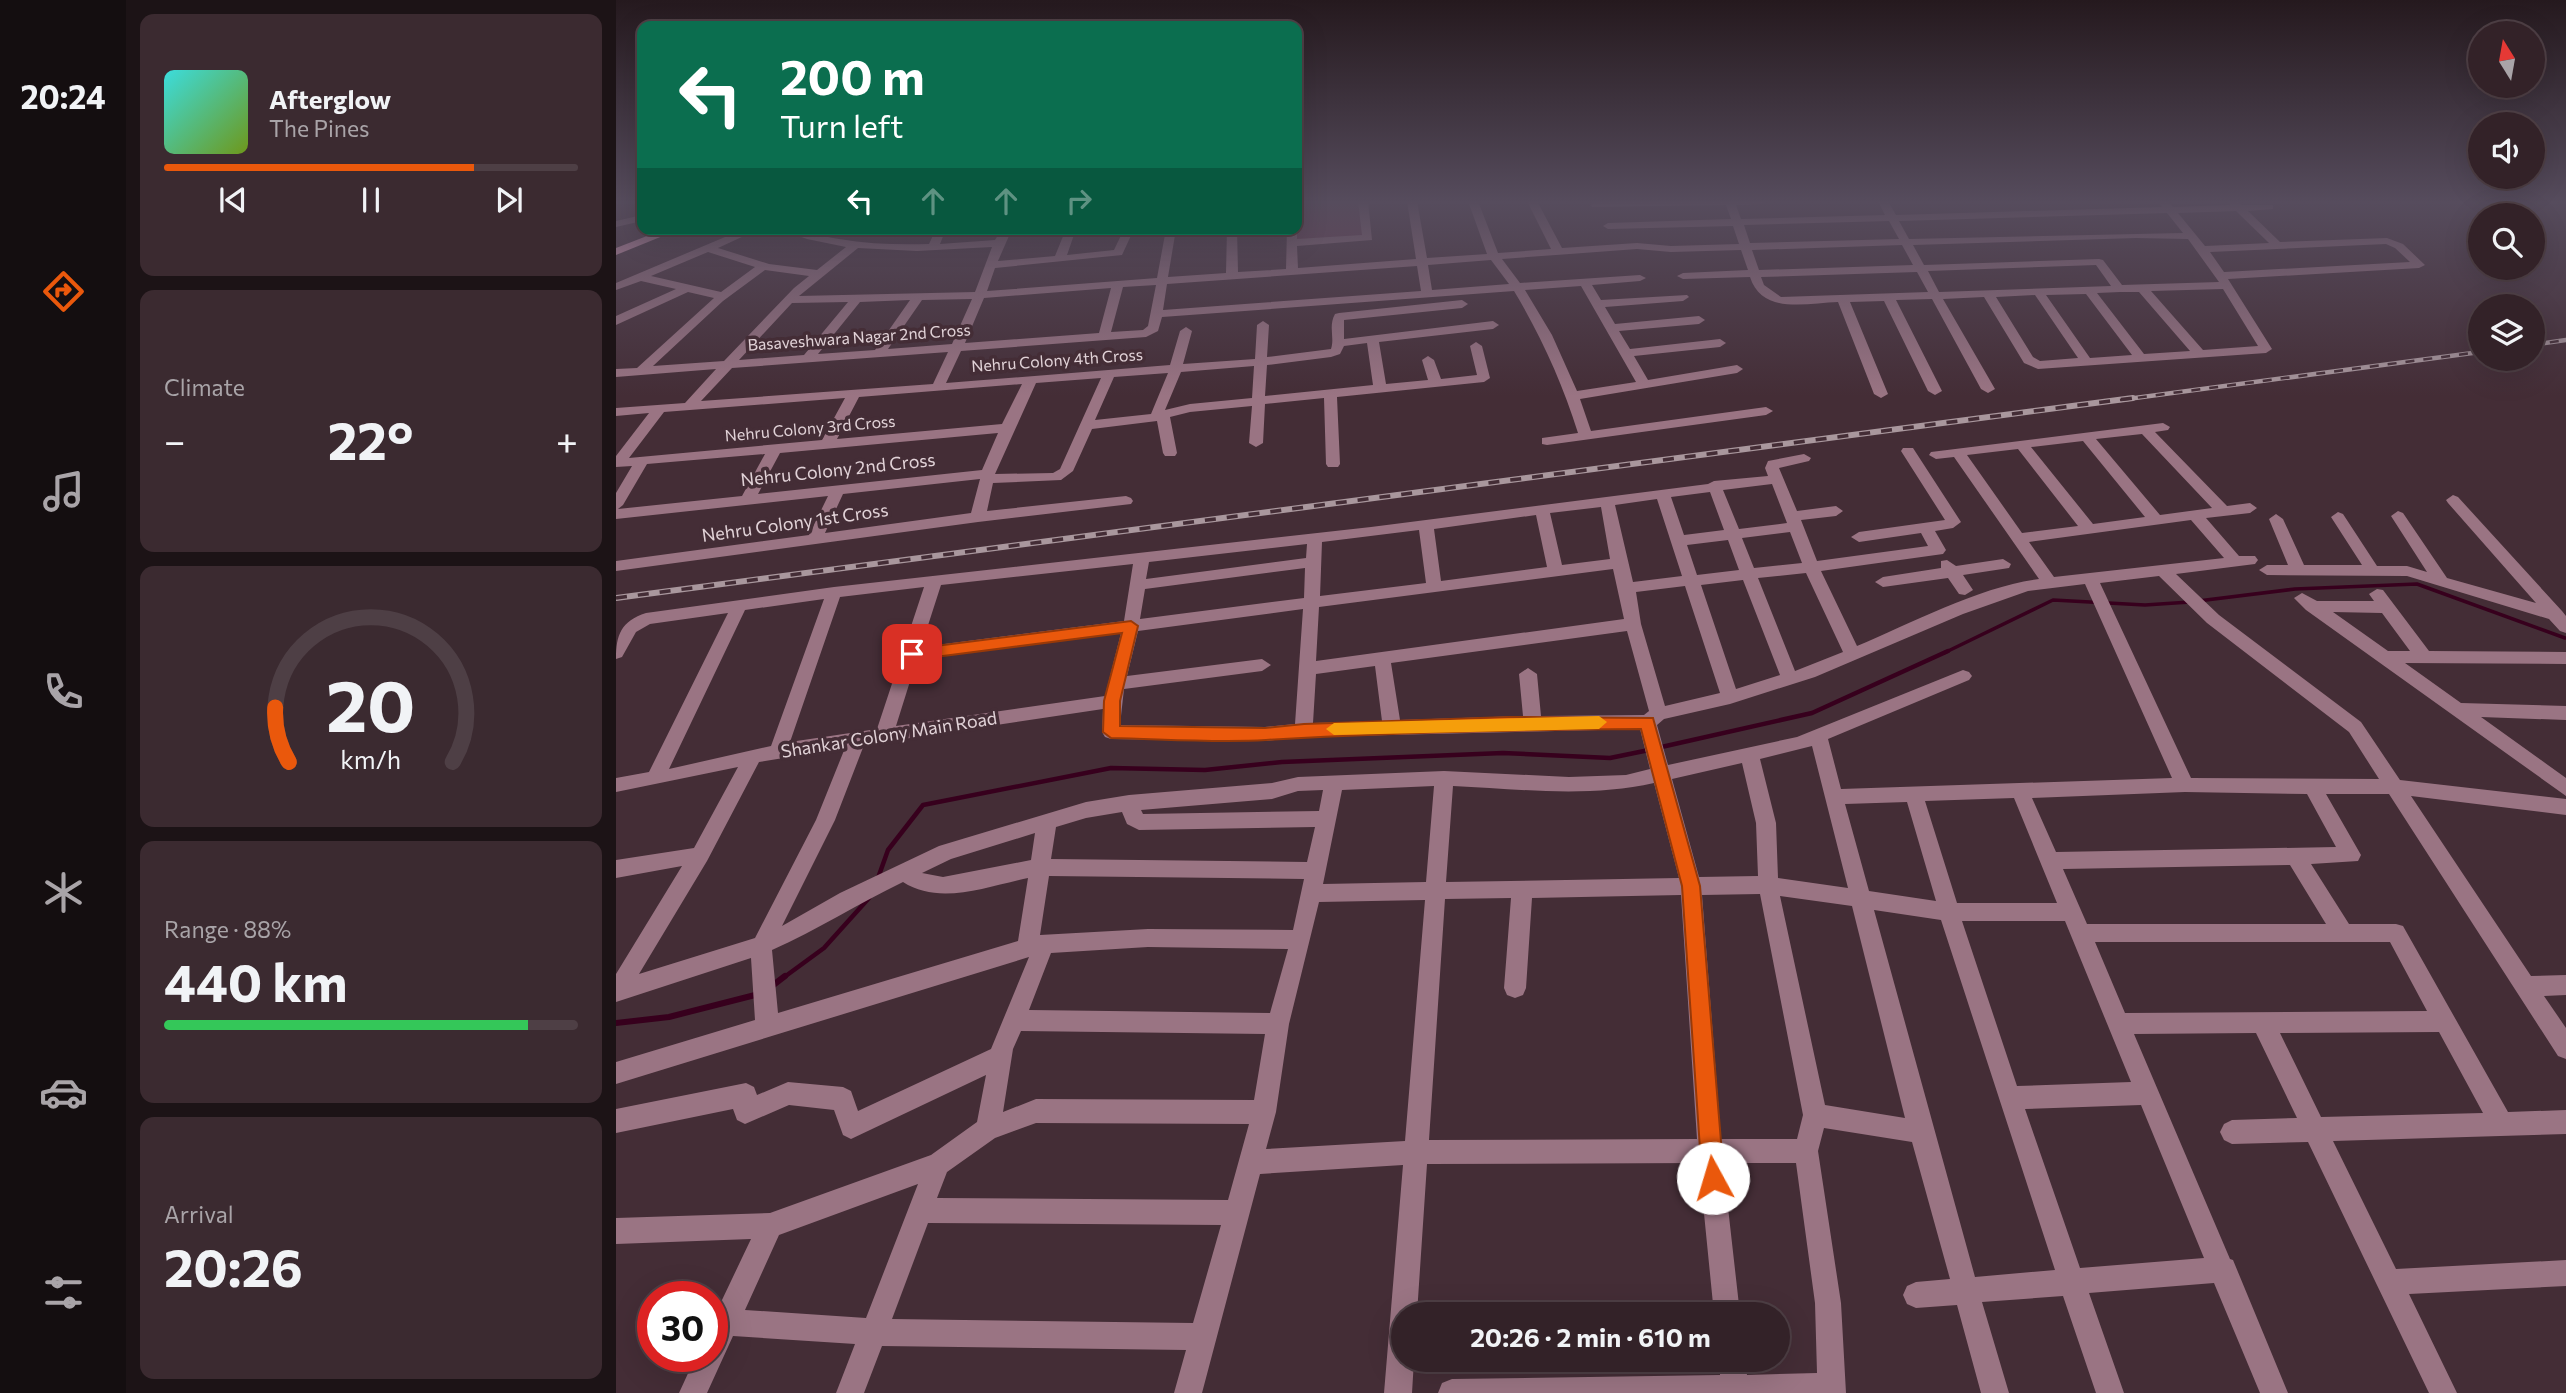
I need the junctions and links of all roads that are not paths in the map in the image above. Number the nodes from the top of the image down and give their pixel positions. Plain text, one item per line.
1 (667, 266) edge
2 (763, 266) joint
3 (826, 266) edge
4 (992, 266) edge
5 (1165, 266) edge
6 (1232, 266) edge
7 (1292, 266) edge
8 (1319, 266) edge
9 (1423, 266) edge
10 (1501, 266) edge
11 (1752, 266) edge
12 (1918, 266) edge
13 (1997, 266) edge
14 (2102, 266) edge
15 (2214, 266) edge
16 (2406, 266) edge
17 (1920, 269) junction
18 (816, 273) junction
19 (1292, 273) junction
20 (1755, 274) junction
21 (1684, 276) dead end
22 (640, 277) junction
23 (1232, 277) junction
24 (1640, 278) dead end
25 (2225, 280) junction
26 (1162, 282) junction
27 (1585, 282) junction
28 (1118, 285) junction
29 (616, 287) edge
30 (687, 288) junction
31 (1518, 288) junction
32 (2142, 288) junction
33 (2119, 289) junction
34 (2089, 290) junction
35 (2039, 292) junction
36 (1427, 294) junction
37 (1988, 294) junction
38 (979, 295) junction
39 (722, 296) junction
40 (1938, 296) junction
41 (918, 297) junction
42 (1683, 297) dead end
43 (857, 298) junction
44 (1889, 298) junction
45 (1843, 299) junction
46 (789, 300) junction
47 (1462, 304) dead end
48 (1597, 304) junction
49 (1158, 314) junction
50 (1699, 320) dead end
51 (616, 321) edge
52 (1263, 325) dead end
53 (1493, 325) dead end
54 (1612, 328) junction
55 (1186, 331) dead end
56 (1104, 337) junction
57 (1372, 339) junction
58 (1339, 342) junction
59 (1720, 343) dead end
60 (1476, 346) dead end
61 (956, 349) junction
62 (1626, 353) junction
63 (878, 354) junction
64 (2201, 355) junction
65 (808, 358) junction
66 (2142, 359) junction
67 (1428, 360) dead end
68 (1261, 362) junction
69 (2087, 362) junction
70 (726, 364) junction
71 (1176, 368) junction
72 (1737, 369) dead end
73 (642, 370) junction
74 (616, 373) edge
75 (1109, 374) junction
76 (1032, 378) junction
77 (1436, 383) junction
78 (1644, 384) junction
79 (938, 386) junction
80 (1380, 389) junction
81 (1988, 389) dead end
82 (1935, 391) dead end
83 (855, 392) junction
84 (1330, 394) junction
85 (1881, 394) dead end
86 (1573, 396) junction
87 (1259, 401) junction
88 (689, 405) junction
89 (660, 408) junction
90 (1766, 411) dead end
91 (616, 412) edge
92 (1160, 416) junction
93 (1087, 425) junction
94 (2163, 427) dead end
95 (1007, 428) junction
96 (2145, 429) junction
97 (2086, 436) junction
98 (1586, 437) junction
99 (1548, 441) dead end
100 (1256, 443) dead end
101 (827, 444) junction
102 (2021, 444) junction
103 (775, 448) junction
104 (1908, 451) dead end
105 (1957, 452) junction
106 (1170, 453) dead end
107 (1936, 455) dead end
108 (1804, 458) dead end
109 (643, 460) junction
110 (617, 463) edge
111 (1332, 464) dead end
112 (987, 477) junction
113 (1777, 479) junction
114 (1714, 485) junction
115 (838, 489) junction
116 (1662, 492) junction
117 (748, 499) junction
118 (1607, 500) junction
119 (2453, 500) dead end
120 (1126, 501) dead end
121 (616, 505) edge
122 (2250, 508) dead end
123 (1542, 509) junction
124 (1836, 511) dead end
125 (2223, 512) junction
126 (616, 514) edge
127 (2195, 515) junction
128 (2398, 516) dead end
129 (978, 517) junction
130 (2338, 517) dead end
131 (2276, 519) dead end
132 (2156, 520) junction
133 (1795, 521) junction
134 (1851, 521) dead end
135 (1426, 525) junction
136 (1926, 528) junction
137 (2090, 529) junction
138 (1734, 535) junction
139 (1859, 537) junction
140 (1315, 538) junction
141 (2020, 538) junction
142 (814, 540) junction
143 (1678, 541) junction
144 (1938, 550) junction
145 (1142, 557) junction
146 (1870, 561) junction
147 (1315, 562) junction
148 (1619, 563) junction
149 (2003, 564) dead end
150 (616, 566) edge
151 (1812, 568) junction
152 (2267, 570) dead end
153 (2298, 570) junction
154 (1556, 571) junction
155 (2164, 571) junction
156 (2373, 571) junction
157 (1749, 573) junction
158 (1952, 573) junction
159 (1691, 580) junction
160 (2441, 580) junction
161 (934, 582) junction
162 (1883, 582) junction
163 (2050, 583) junction
164 (2093, 584) junction
165 (1138, 585) junction
166 (1434, 586) junction
167 (1628, 588) junction
168 (1965, 590) dead end
169 (834, 592) junction
170 (1893, 597) dead end
171 (1312, 604) junction
172 (739, 606) junction
173 (2561, 621) edge
174 (1633, 624) junction
175 (1131, 626) junction
176 (618, 647) edge
177 (912, 654) junction
178 (1853, 656) junction
179 (2384, 657) junction
180 (2424, 657) junction
181 (2566, 658) edge
182 (1382, 659) junction
183 (1262, 665) dead end
184 (1306, 669) junction
185 (1528, 674) dead end
186 (1963, 676) dead end
187 (1790, 679) junction
188 (1114, 693) junction
189 (1730, 697) junction
190 (2457, 710) junction
191 (2558, 712) edge
192 (1653, 718) junction
193 (1533, 723) junction
194 (1392, 727) junction
195 (2566, 727) edge
196 (1304, 730) junction
197 (884, 735) junction
198 (1818, 735) junction
199 (857, 741) junction
200 (778, 751) junction
201 (1750, 756) junction
202 (753, 757) junction
203 (1657, 758) junction
204 (656, 777) junction
205 (1444, 778) junction
206 (1334, 783) junction
207 (616, 785) edge
208 (2186, 785) junction
209 (2312, 786) junction
210 (2395, 787) junction
211 (2566, 788) edge
212 (2021, 793) junction
213 (1914, 795) junction
214 (1834, 797) junction
215 (1129, 803) junction
216 (2566, 807) edge
217 (1327, 820) junction
218 (1047, 821) junction
219 (700, 855) junction
220 (2295, 856) junction
221 (2050, 861) junction
222 (1040, 867) junction
223 (616, 869) edge
224 (901, 875) junction
225 (1312, 882) junction
226 (1768, 885) junction
227 (1691, 886) junction
228 (1522, 890) junction
229 (1433, 891) junction
230 (1861, 898) junction
231 (1948, 912) junction
232 (2075, 922) junction
233 (2343, 933) junction
234 (1301, 940) junction
235 (762, 944) junction
236 (1035, 946) junction
237 (2566, 985) edge
238 (2526, 986) junction
239 (1515, 988) dead end
240 (616, 992) edge
241 (1013, 1020) junction
242 (2445, 1021) junction
243 (2263, 1023) junction
244 (1278, 1024) junction
245 (2118, 1024) junction
246 (765, 1028) junction
247 (2566, 1048) edge
248 (1000, 1056) junction
249 (616, 1073) edge
250 (2147, 1093) junction
251 (2009, 1098) junction
252 (1264, 1112) junction
253 (1815, 1115) junction
254 (616, 1121) edge
255 (2566, 1122) edge
256 (2502, 1124) junction
257 (988, 1129) junction
258 (2315, 1129) junction
259 (1922, 1132) junction
260 (2232, 1132) dead end
261 (1710, 1151) junction
262 (1806, 1151) junction
263 (1415, 1152) junction
264 (1250, 1162) junction
265 (938, 1164) junction
266 (921, 1210) junction
267 (1237, 1213) junction
268 (770, 1226) junction
269 (616, 1231) edge
270 (2224, 1269) junction
271 (2566, 1273) edge
272 (2072, 1282) junction
273 (2389, 1282) junction
274 (1966, 1290) junction
275 (1916, 1296) dead end
276 (1405, 1302) edge
277 (1726, 1302) edge
278 (728, 1318) edge
279 (728, 1322) edge
280 (873, 1332) junction
281 (1203, 1337) junction
282 (703, 1372) edge
283 (1400, 1372) edge
284 (1733, 1372) edge
285 (1735, 1388) junction
286 (1832, 1390) edge
287 (1690, 1391) edge
288 (1538, 1392) edge
289 (694, 1393) edge
290 (850, 1393) edge
291 (1188, 1393) edge
292 (1398, 1393) edge
293 (1452, 1393) edge
294 (1995, 1393) edge
295 (2110, 1393) edge
296 (2274, 1393) edge
297 (2443, 1393) edge

1 - 22 street
2 - 18 street
2 - 39 street
3 - 18 street
4 - 38 street
5 - 26 street
6 - 23 street
7 - 19 street
8 - 19 street
9 - 36 street
10 - 31 street
11 - 20 street
12 - 17 street
13 - 17 street
14 - 33 street
15 - 25 street
16 - 25 street
17 - 20 street
17 - 40 street
18 - 46 street
19 - 23 street
20 - 21 street
20 - 45 street
22 - 29 street
22 - 30 street
23 - 26 street
24 - 27 street
25 - 32 street
25 - 64 street
26 - 28 street
26 - 49 street
27 - 31 street
27 - 48 street
28 - 38 street
28 - 56 street
30 - 39 street
30 - 51 street
31 - 36 street
31 - 86 street
32 - 33 street
32 - 64 street
33 - 34 street
34 - 35 street
34 - 66 street
35 - 37 street
35 - 69 street
36 - 49 street
37 - 40 street
37 - 69 street
38 - 41 street
38 - 61 street
39 - 73 street
40 - 44 street
40 - 81 street
41 - 43 street
41 - 63 street
42 - 48 street
43 - 46 street
43 - 65 street
44 - 45 street
44 - 82 street
45 - 85 street
46 - 70 street
47 - 58 street
48 - 54 street
49 - 56 street, Basaveshwara Nagar 2nd Cross
50 - 54 street
52 - 68 street
53 - 57 street, Nehru Colony 4th Cross
54 - 62 street
55 - 71 street
56 - 61 street, Basaveshwara Nagar 2nd Cross
57 - 58 street, Nehru Colony 4th Cross
57 - 80 street
58 - 68 street, Nehru Colony 4th Cross
59 - 62 street
60 - 77 street
61 - 63 street, Basaveshwara Nagar 2nd Cross
61 - 79 street
62 - 78 street
63 - 65 street, Basaveshwara Nagar 2nd Cross
64 - 66 street
65 - 70 street, Basaveshwara Nagar 2nd Cross
66 - 69 street
67 - 77 street
68 - 71 street, Nehru Colony 4th Cross
68 - 87 street
70 - 73 street, Basaveshwara Nagar 2nd Cross
70 - 88 street
71 - 75 street, Nehru Colony 4th Cross
71 - 92 street
72 - 78 street
73 - 74 street, Basaveshwara Nagar 2nd Cross
75 - 76 street, Nehru Colony 4th Cross
75 - 93 street
76 - 79 street, Nehru Colony 4th Cross
76 - 95 street
77 - 80 street
78 - 86 street
79 - 83 street, Nehru Colony 4th Cross
80 - 84 street
83 - 88 street, Nehru Colony 4th Cross
83 - 101 street
84 - 87 street
84 - 111 street
86 - 98 street
87 - 92 street
87 - 100 street
88 - 89 street, Nehru Colony 4th Cross
89 - 91 street, Nehru Colony 4th Cross
89 - 110 street
90 - 98 street
92 - 93 street
92 - 106 street
93 - 112 street, Nehru Colony 2nd Cross
94 - 96 street
95 - 101 street, Nehru Colony 3rd Cross
95 - 112 street
96 - 97 street
96 - 125 street
97 - 102 street
97 - 132 street
98 - 99 street
101 - 103 street, Nehru Colony 3rd Cross
102 - 105 street
102 - 137 street
103 - 109 street, Nehru Colony 3rd Cross
103 - 117 street
104 - 136 street
105 - 107 street
105 - 141 street
108 - 113 street
109 - 110 street, Nehru Colony 3rd Cross
109 - 121 street
112 - 115 street, Nehru Colony 2nd Cross
112 - 129 street
113 - 114 street
113 - 133 street
114 - 116 street
114 - 138 street
115 - 117 street, Nehru Colony 2nd Cross
115 - 142 street
116 - 118 street
116 - 143 street
117 - 126 street, Nehru Colony 2nd Cross
118 - 123 street
118 - 148 street
119 - 173 street
120 - 129 street, Nehru Colony 1st Cross
122 - 125 street
123 - 135 street
123 - 154 street
124 - 133 street
125 - 127 street
127 - 132 street
127 - 155 street
128 - 160 street
129 - 142 street, Nehru Colony 1st Cross
130 - 156 street
131 - 153 street
132 - 137 street
133 - 138 street
133 - 151 street
134 - 139 street
135 - 140 street
135 - 166 street
136 - 139 street
136 - 144 street
137 - 141 street
138 - 143 street
138 - 157 street
139 - 146 street
140 - 145 street
140 - 147 street
141 - 163 street
142 - 150 street, Nehru Colony 1st Cross
143 - 159 street
144 - 146 street
144 - 158 street
145 - 161 street
145 - 165 street
146 - 151 street
146 - 162 street
147 - 165 street
147 - 171 street
148 - 154 street
148 - 167 street
149 - 158 street
151 - 157 street
151 - 178 street
152 - 153 street
153 - 156 street
154 - 166 street
155 - 164 street
155 - 210 street
156 - 160 street
157 - 159 street
157 - 187 street
158 - 162 street
158 - 168 street
159 - 167 street
159 - 189 street
160 - 173 street
161 - 169 street
161 - 177 street
162 - 170 street
163 - 164 street
163 - 178 street
164 - 208 street
165 - 175 street
166 - 171 street
167 - 174 street
169 - 172 street
169 - 200 street
171 - 175 street
171 - 184 street
172 - 176 street
172 - 204 street
174 - 182 street
174 - 192 street
175 - 177 street
175 - 188 street
177 - 197 street
178 - 187 street
179 - 180 street
179 - 180 street
179 - 190 street
180 - 181 street
182 - 184 street
182 - 194 street
183 - 188 street, Shankar Colony Main Road
184 - 196 street
185 - 193 street
186 - 198 street
187 - 189 street
188 - 196 street
188 - 197 street, Shankar Colony Main Road
189 - 192 street
190 - 191 street
190 - 211 street
191 - 195 street
192 - 193 street
192 - 203 street
193 - 194 street
194 - 196 street
197 - 199 street, Shankar Colony Main Road
198 - 201 street
198 - 214 street
199 - 200 street, Shankar Colony Main Road
199 - 235 street
200 - 202 street, Shankar Colony Main Road
201 - 203 street
201 - 226 street
202 - 204 street, Shankar Colony Main Road
202 - 219 street
203 - 205 street
203 - 227 street
204 - 207 street, Shankar Colony Main Road
205 - 206 street
205 - 229 street
206 - 215 street
206 - 217 street
208 - 209 street
208 - 212 street
209 - 210 street
209 - 220 street
210 - 216 street
210 - 238 street
212 - 213 street
212 - 221 street
213 - 214 street
213 - 231 street
214 - 230 street
215 - 217 street
215 - 218 street
217 - 225 street
218 - 222 street
218 - 224 street
219 - 223 street
219 - 240 street
220 - 221 street
220 - 233 street
221 - 232 street
222 - 224 street
222 - 225 street
222 - 236 street
224 - 235 street
225 - 229 street
225 - 234 street
226 - 227 street
226 - 230 street
226 - 253 street
227 - 228 street
227 - 261 street
228 - 229 street
228 - 239 street
229 - 263 street
230 - 231 street
230 - 259 street
231 - 232 street
231 - 251 street
232 - 233 street
232 - 245 street
233 - 242 street
234 - 236 street
234 - 244 street
235 - 240 street
235 - 246 street
236 - 241 street
236 - 246 street
237 - 238 street
238 - 247 street
241 - 244 street
241 - 248 street
242 - 243 street
242 - 256 street
243 - 245 street
243 - 258 street
244 - 252 street
245 - 250 street
246 - 249 street
248 - 254 street
248 - 257 street
250 - 251 street
250 - 270 street
251 - 272 street
252 - 257 street
252 - 264 street
253 - 259 street
253 - 262 street
255 - 256 street
256 - 258 street
257 - 265 street
258 - 260 street
258 - 273 street
259 - 274 street
261 - 262 street
261 - 263 street
261 - 277 street
262 - 286 street
263 - 264 street
263 - 276 street
264 - 267 street
265 - 266 street
265 - 268 street
266 - 267 street
266 - 280 street
267 - 281 street
268 - 269 street
268 - 278 street
270 - 272 street
270 - 296 street
271 - 273 street
272 - 274 street
272 - 295 street
273 - 297 street
274 - 275 street
274 - 294 street
279 - 280 street
280 - 281 street
280 - 290 street
281 - 291 street
282 - 289 street
283 - 292 street
284 - 285 street
285 - 286 street
285 - 287 street
287 - 288 street
288 - 293 street

